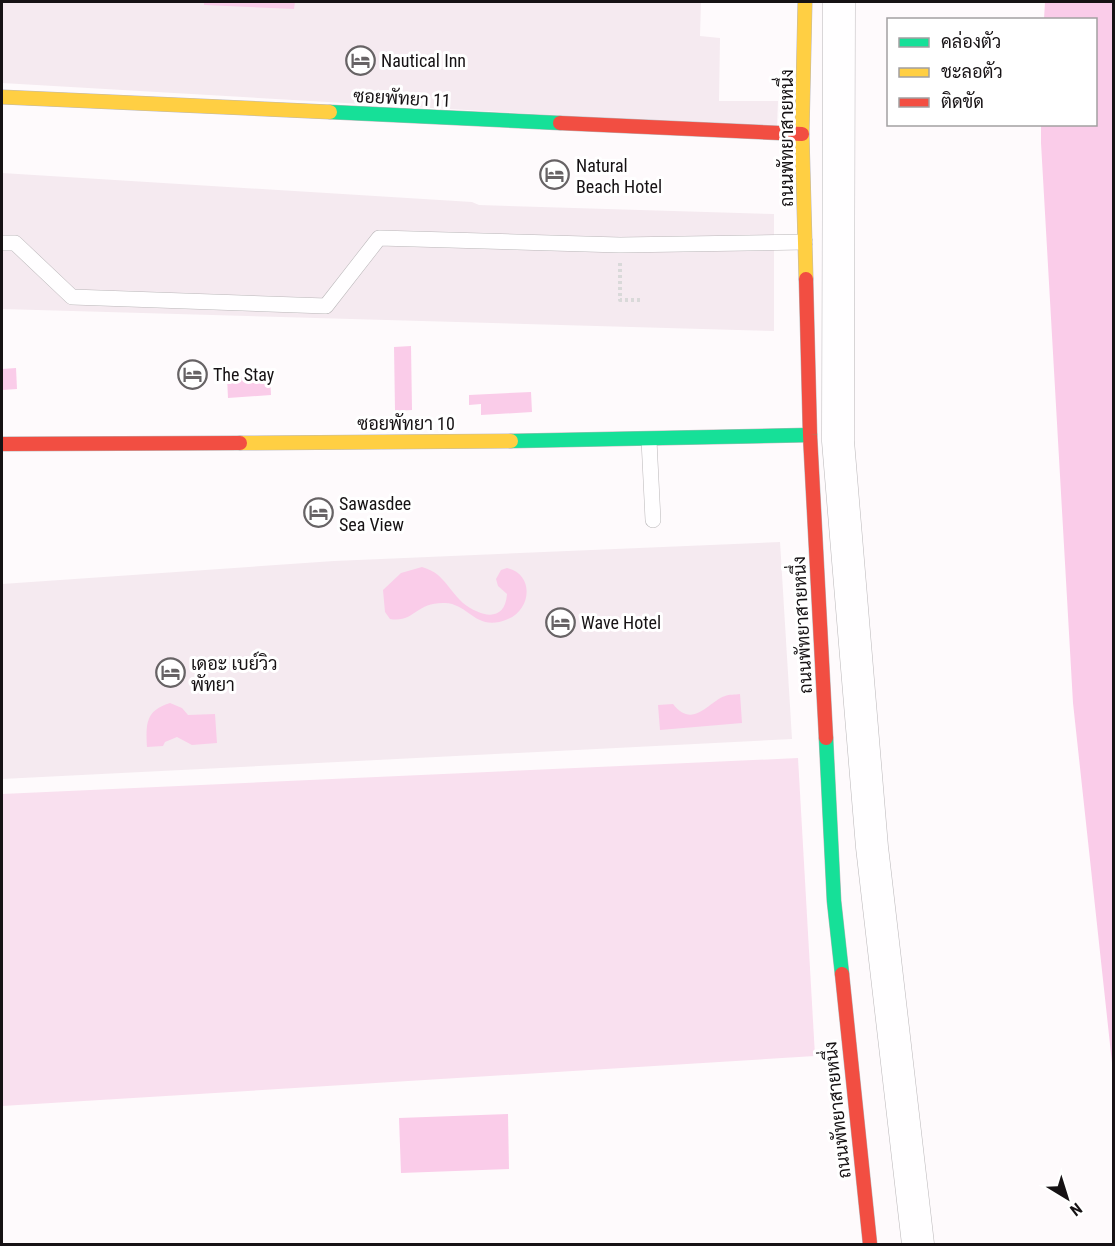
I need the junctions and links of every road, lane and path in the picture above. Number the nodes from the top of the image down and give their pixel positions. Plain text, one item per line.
1 (805, 2) edge
2 (839, 2) edge
3 (2, 97) edge
4 (802, 135) junction
5 (805, 242) junction
6 (2, 243) edge
7 (620, 245) junction
8 (640, 300) dead end
9 (810, 435) junction
10 (649, 440) junction
11 (2, 444) edge
12 (653, 519) dead end
13 (870, 1245) edge
14 (918, 1245) edge

1 - 4 street, ถนนพัทยาสายหนึ่ง
2 - 14 street
3 - 4 street, ซอยพัทยา 11
4 - 5 street, ถนนพัทยาสายหนึ่ง
5 - 7 lane
5 - 9 street, ถนนพัทยาสายหนึ่ง
6 - 7 lane
7 - 8 path
9 - 10 street, ซอยพัทยา 10
9 - 13 street, ถนนพัทยาสายหนึ่ง
10 - 11 street, ซอยพัทยา 10
10 - 12 lane

